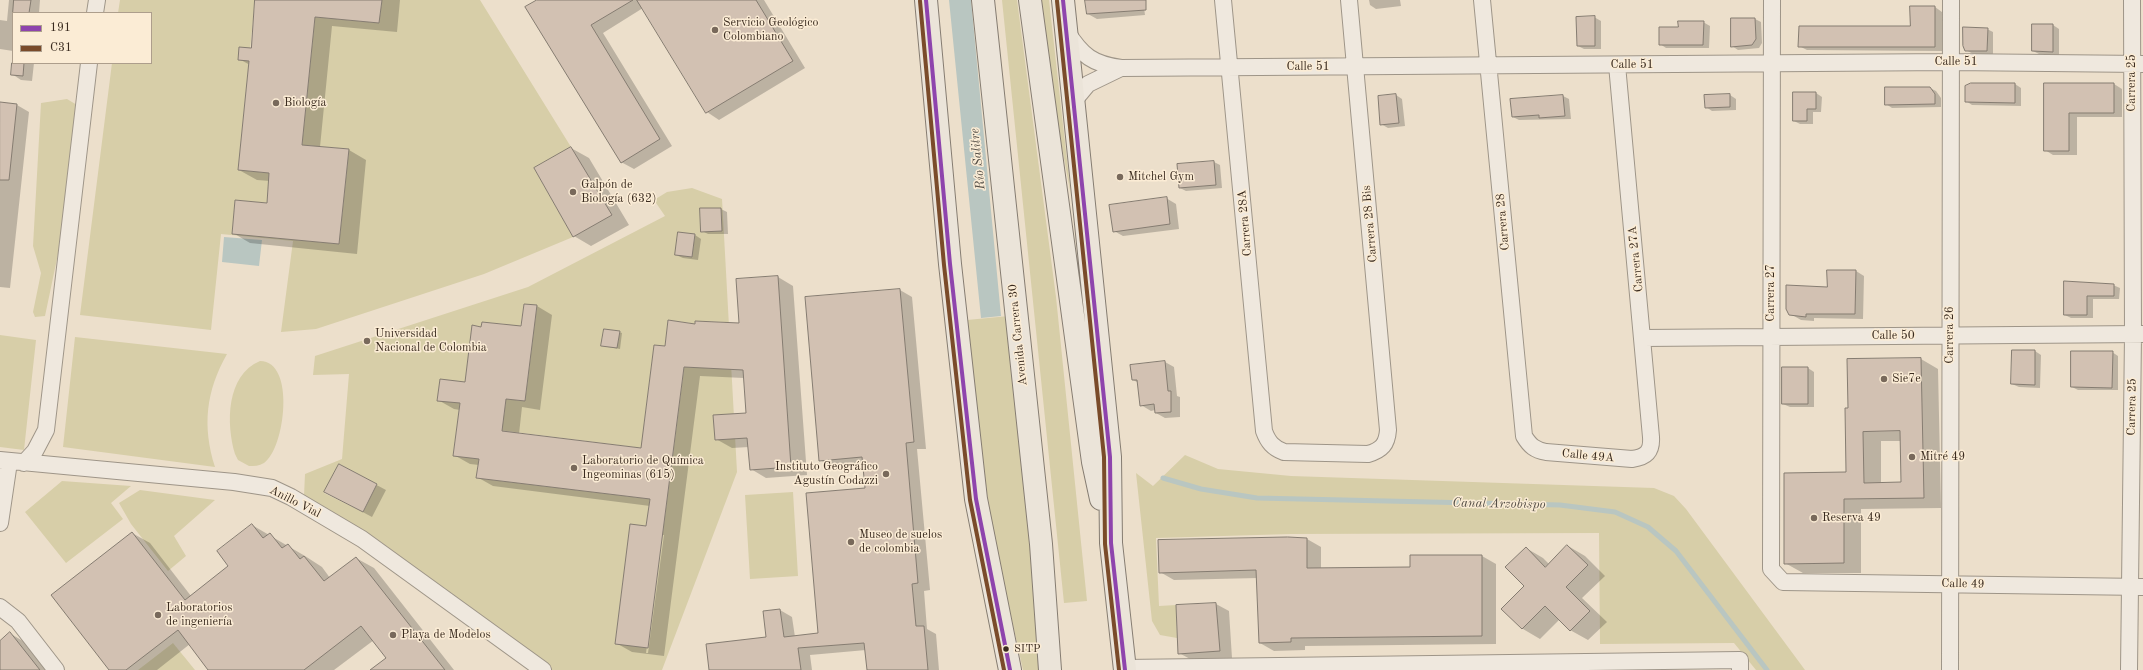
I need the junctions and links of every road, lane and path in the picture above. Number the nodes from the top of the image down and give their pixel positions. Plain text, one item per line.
1 (97, 0) edge
2 (926, 0) edge
3 (983, 0) edge
4 (1030, 0) edge
5 (1063, 0) edge
6 (1223, 0) edge
7 (1349, 0) edge
8 (1482, 0) edge
9 (1772, 0) edge
10 (1951, 0) edge
11 (2132, 0) edge
12 (95, 12) edge
13 (1066, 32) junction
14 (1951, 62) junction
15 (89, 64) edge
16 (1771, 64) junction
17 (2137, 64) edge
18 (1617, 65) junction
19 (1356, 66) junction
20 (1489, 66) junction
21 (1230, 67) junction
22 (1121, 68) junction
23 (1073, 102) junction
24 (2138, 334) edge
25 (1950, 336) junction
26 (1771, 337) junction
27 (1643, 338) junction
28 (1528, 443) joint
29 (1270, 444) joint
30 (1648, 453) joint
31 (11, 462) edge
32 (0, 523) edge
33 (1111, 543) junction
34 (1783, 582) joint
35 (1950, 584) junction
36 (2136, 587) edge
37 (0, 607) edge
38 (1740, 665) edge
39 (1610, 666) edge
40 (1484, 667) edge
41 (1214, 668) edge
42 (1125, 669) edge
43 (56, 670) edge
44 (543, 670) edge
45 (1010, 670) edge
46 (1050, 670) edge
47 (1950, 670) edge
48 (2129, 670) edge

1 - 12 street
2 - 45 highway
3 - 46 highway, Avenida Carrera 30
4 - 33 highway
5 - 13 highway
6 - 21 street, Carrera 28A
7 - 19 street, Carrera 28 Bis
8 - 20 street, Carrera 28
9 - 16 street, Carrera 27
10 - 14 street, Carrera 26
11 - 17 street, Carrera 25
13 - 22 street, Calle 51
13 - 23 highway
14 - 16 street, Calle 51
14 - 17 street, Calle 51
14 - 25 street, Carrera 26
15 - 31 street
16 - 18 street, Calle 51
16 - 26 street, Carrera 27
17 - 24 street, Carrera 25
18 - 20 street, Calle 51
18 - 27 street, Carrera 27A
19 - 20 street, Calle 51
19 - 21 street, Calle 51
19 - 29 street, Carrera 28 Bis
20 - 28 street, Carrera 28
21 - 22 street, Calle 51
21 - 29 street, Carrera 28A
22 - 23 street, Calle 51
23 - 33 highway
24 - 25 street, Calle 50
24 - 36 street, Carrera 25
25 - 26 street, Calle 50
25 - 35 street, Carrera 26
26 - 27 street, Calle 50
26 - 34 street, Carrera 27
27 - 30 street, Carrera 27A
28 - 30 street, Calle 49A
31 - 32 street
31 - 44 street, Anillo Vial
33 - 42 highway
34 - 35 street, Calle 49
35 - 36 street, Calle 49
35 - 47 street, Carrera 26
36 - 48 street, Carrera 25
37 - 43 street
38 - 39 street
39 - 40 street
40 - 41 street
41 - 42 street

